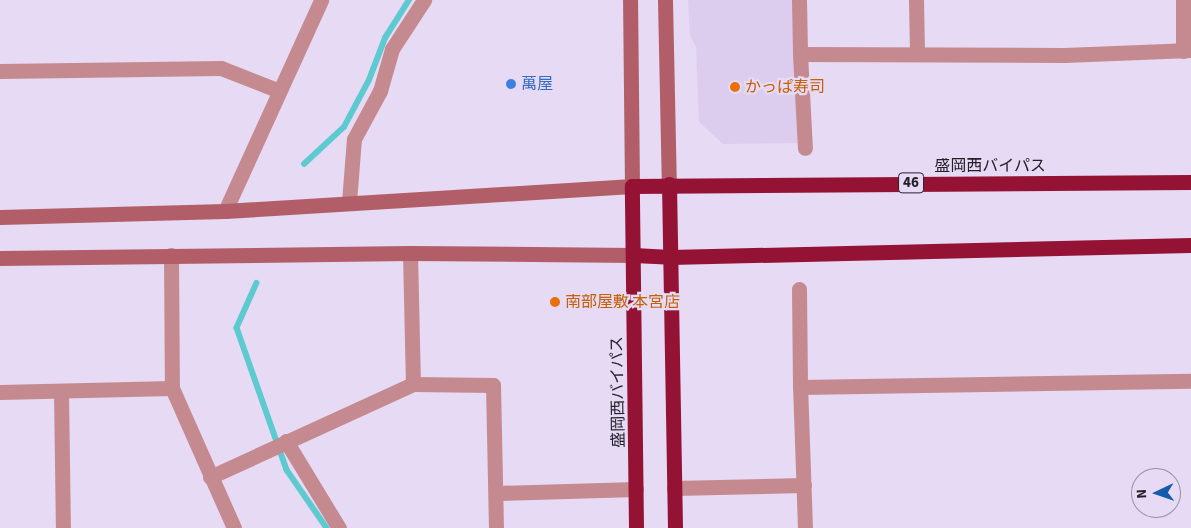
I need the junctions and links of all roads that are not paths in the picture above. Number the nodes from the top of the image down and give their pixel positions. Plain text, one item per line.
1 (321, 0) edge
2 (424, 0) edge
3 (630, 0) edge
4 (665, 0) edge
5 (800, 0) edge
6 (916, 0) edge
7 (1183, 0) edge
8 (1187, 50) edge
9 (800, 54) junction
10 (917, 54) junction
11 (0, 71) edge
12 (277, 90) junction
13 (806, 148) dead end
14 (1191, 182) edge
15 (669, 184) junction
16 (632, 186) junction
17 (349, 202) junction
18 (225, 210) junction
19 (0, 217) edge
20 (1191, 246) edge
21 (410, 253) junction
22 (170, 255) junction
23 (634, 255) junction
24 (0, 258) edge
25 (670, 258) junction
26 (798, 289) dead end
27 (1191, 381) edge
28 (413, 384) junction
29 (800, 387) junction
30 (172, 388) junction
31 (61, 391) junction
32 (0, 392) edge
33 (286, 441) junction
34 (210, 477) junction
35 (804, 485) junction
36 (674, 488) junction
37 (636, 489) junction
38 (496, 494) junction
39 (62, 528) edge
40 (234, 528) edge
41 (339, 528) edge
42 (496, 528) edge
43 (636, 528) edge
44 (675, 528) edge
45 (805, 528) edge

1 - 12 street
2 - 17 street
3 - 16 street
4 - 15 street
5 - 9 street
6 - 10 street
7 - 8 street
8 - 10 street
9 - 10 street
9 - 13 street
11 - 12 street
12 - 18 street
14 - 15 highway, 盛岡西バイパス / 46
15 - 16 highway, 盛岡西バイパス / 46
15 - 25 highway
16 - 17 street
16 - 23 highway, 盛岡西バイパス
17 - 18 street
18 - 19 street
20 - 25 highway
21 - 22 street
21 - 23 street
21 - 28 street
22 - 24 street
22 - 30 street
23 - 25 highway
23 - 37 highway, 盛岡西バイパス
25 - 36 highway
26 - 29 street
27 - 29 street
28 - 33 street
28 - 38 street
29 - 35 street
30 - 31 street
30 - 34 street
31 - 32 street
31 - 39 street
33 - 34 street
33 - 41 street
34 - 40 street
35 - 36 street
35 - 45 street
36 - 44 highway
37 - 38 street
37 - 43 highway, 盛岡西バイパス
38 - 42 street

